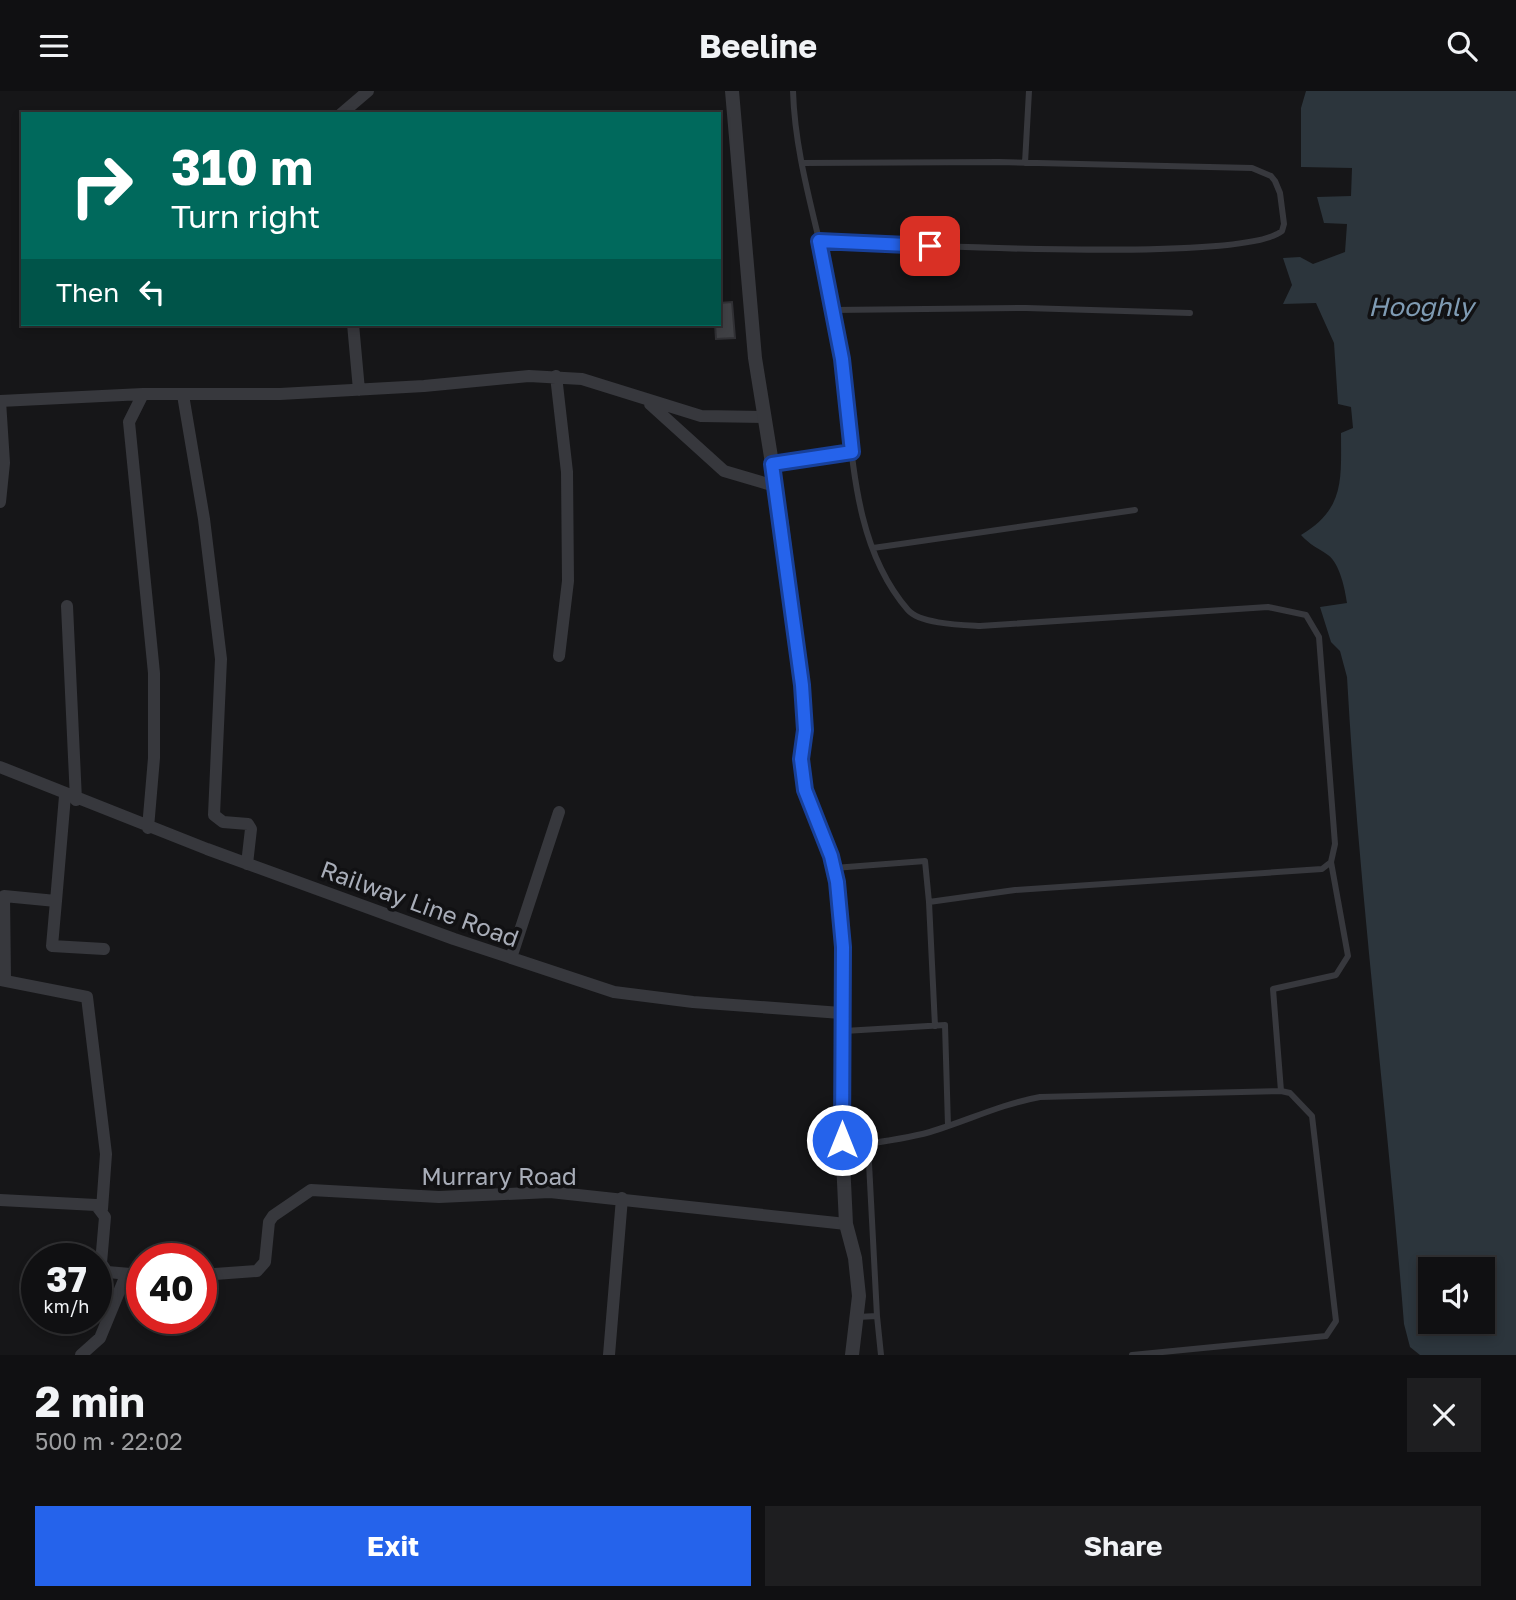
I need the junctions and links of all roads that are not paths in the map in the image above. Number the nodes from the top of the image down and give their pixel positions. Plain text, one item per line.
1 (368, 91) edge
2 (732, 91) edge
3 (793, 91) edge
4 (1029, 91) edge
5 (343, 112) edge
6 (802, 163) junction
7 (1024, 163) junction
8 (819, 241) junction
9 (833, 310) junction
10 (1190, 313) dead end
11 (353, 326) edge
12 (556, 376) junction
13 (359, 390) junction
14 (143, 394) junction
15 (183, 395) junction
16 (643, 398) junction
17 (0, 401) edge
18 (764, 417) junction
19 (852, 452) junction
20 (772, 464) junction
21 (775, 486) junction
22 (0, 502) edge
23 (1135, 510) dead end
24 (873, 548) junction
25 (67, 606) dead end
26 (559, 656) dead end
27 (0, 767) edge
28 (71, 798) junction
29 (559, 811) dead end
30 (148, 828) junction
31 (1331, 862) junction
32 (247, 864) junction
33 (834, 868) junction
34 (56, 901) junction
35 (929, 902) junction
36 (104, 949) dead end
37 (511, 958) junction
38 (2, 980) edge
39 (841, 1013) junction
40 (935, 1025) junction
41 (842, 1031) junction
42 (1281, 1091) junction
43 (948, 1126) junction
44 (868, 1144) junction
45 (843, 1147) junction
46 (622, 1198) junction
47 (0, 1200) edge
48 (102, 1209) junction
49 (846, 1224) junction
50 (217, 1274) edge
51 (126, 1275) joint
52 (877, 1316) junction
53 (857, 1317) junction
54 (81, 1355) edge
55 (609, 1355) edge
56 (852, 1355) edge
57 (881, 1355) edge
58 (1132, 1355) edge

1 - 5 street
2 - 18 street
3 - 6 lane
4 - 7 lane
6 - 7 lane
6 - 8 lane
7 - 8 lane
8 - 9 lane
9 - 10 lane
9 - 19 lane
11 - 13 street
12 - 13 street
12 - 16 street
12 - 26 street
13 - 15 street
14 - 15 street
14 - 17 street
14 - 30 street
15 - 32 street
16 - 18 street
16 - 21 street
17 - 22 street
18 - 20 street
19 - 20 lane
19 - 24 lane
20 - 21 street
21 - 33 street
23 - 24 lane
24 - 31 lane
25 - 28 street
27 - 28 street, Railway Line Road
28 - 30 street, Railway Line Road
28 - 34 street
29 - 37 street
30 - 32 street, Railway Line Road
31 - 35 lane
31 - 42 lane
32 - 37 street, Railway Line Road
33 - 35 lane
33 - 39 street
34 - 36 street
34 - 38 street
35 - 40 lane
37 - 39 street, Railway Line Road
38 - 48 street
39 - 41 street
40 - 41 lane
40 - 43 lane
41 - 45 street
42 - 43 lane
42 - 58 lane
43 - 44 lane
44 - 45 lane
44 - 52 lane
45 - 49 street
46 - 49 street, Murrary Road
46 - 50 street, Murrary Road
46 - 55 street
47 - 48 street
48 - 51 street
49 - 53 street
51 - 54 street
52 - 53 lane
52 - 57 lane
53 - 56 street

